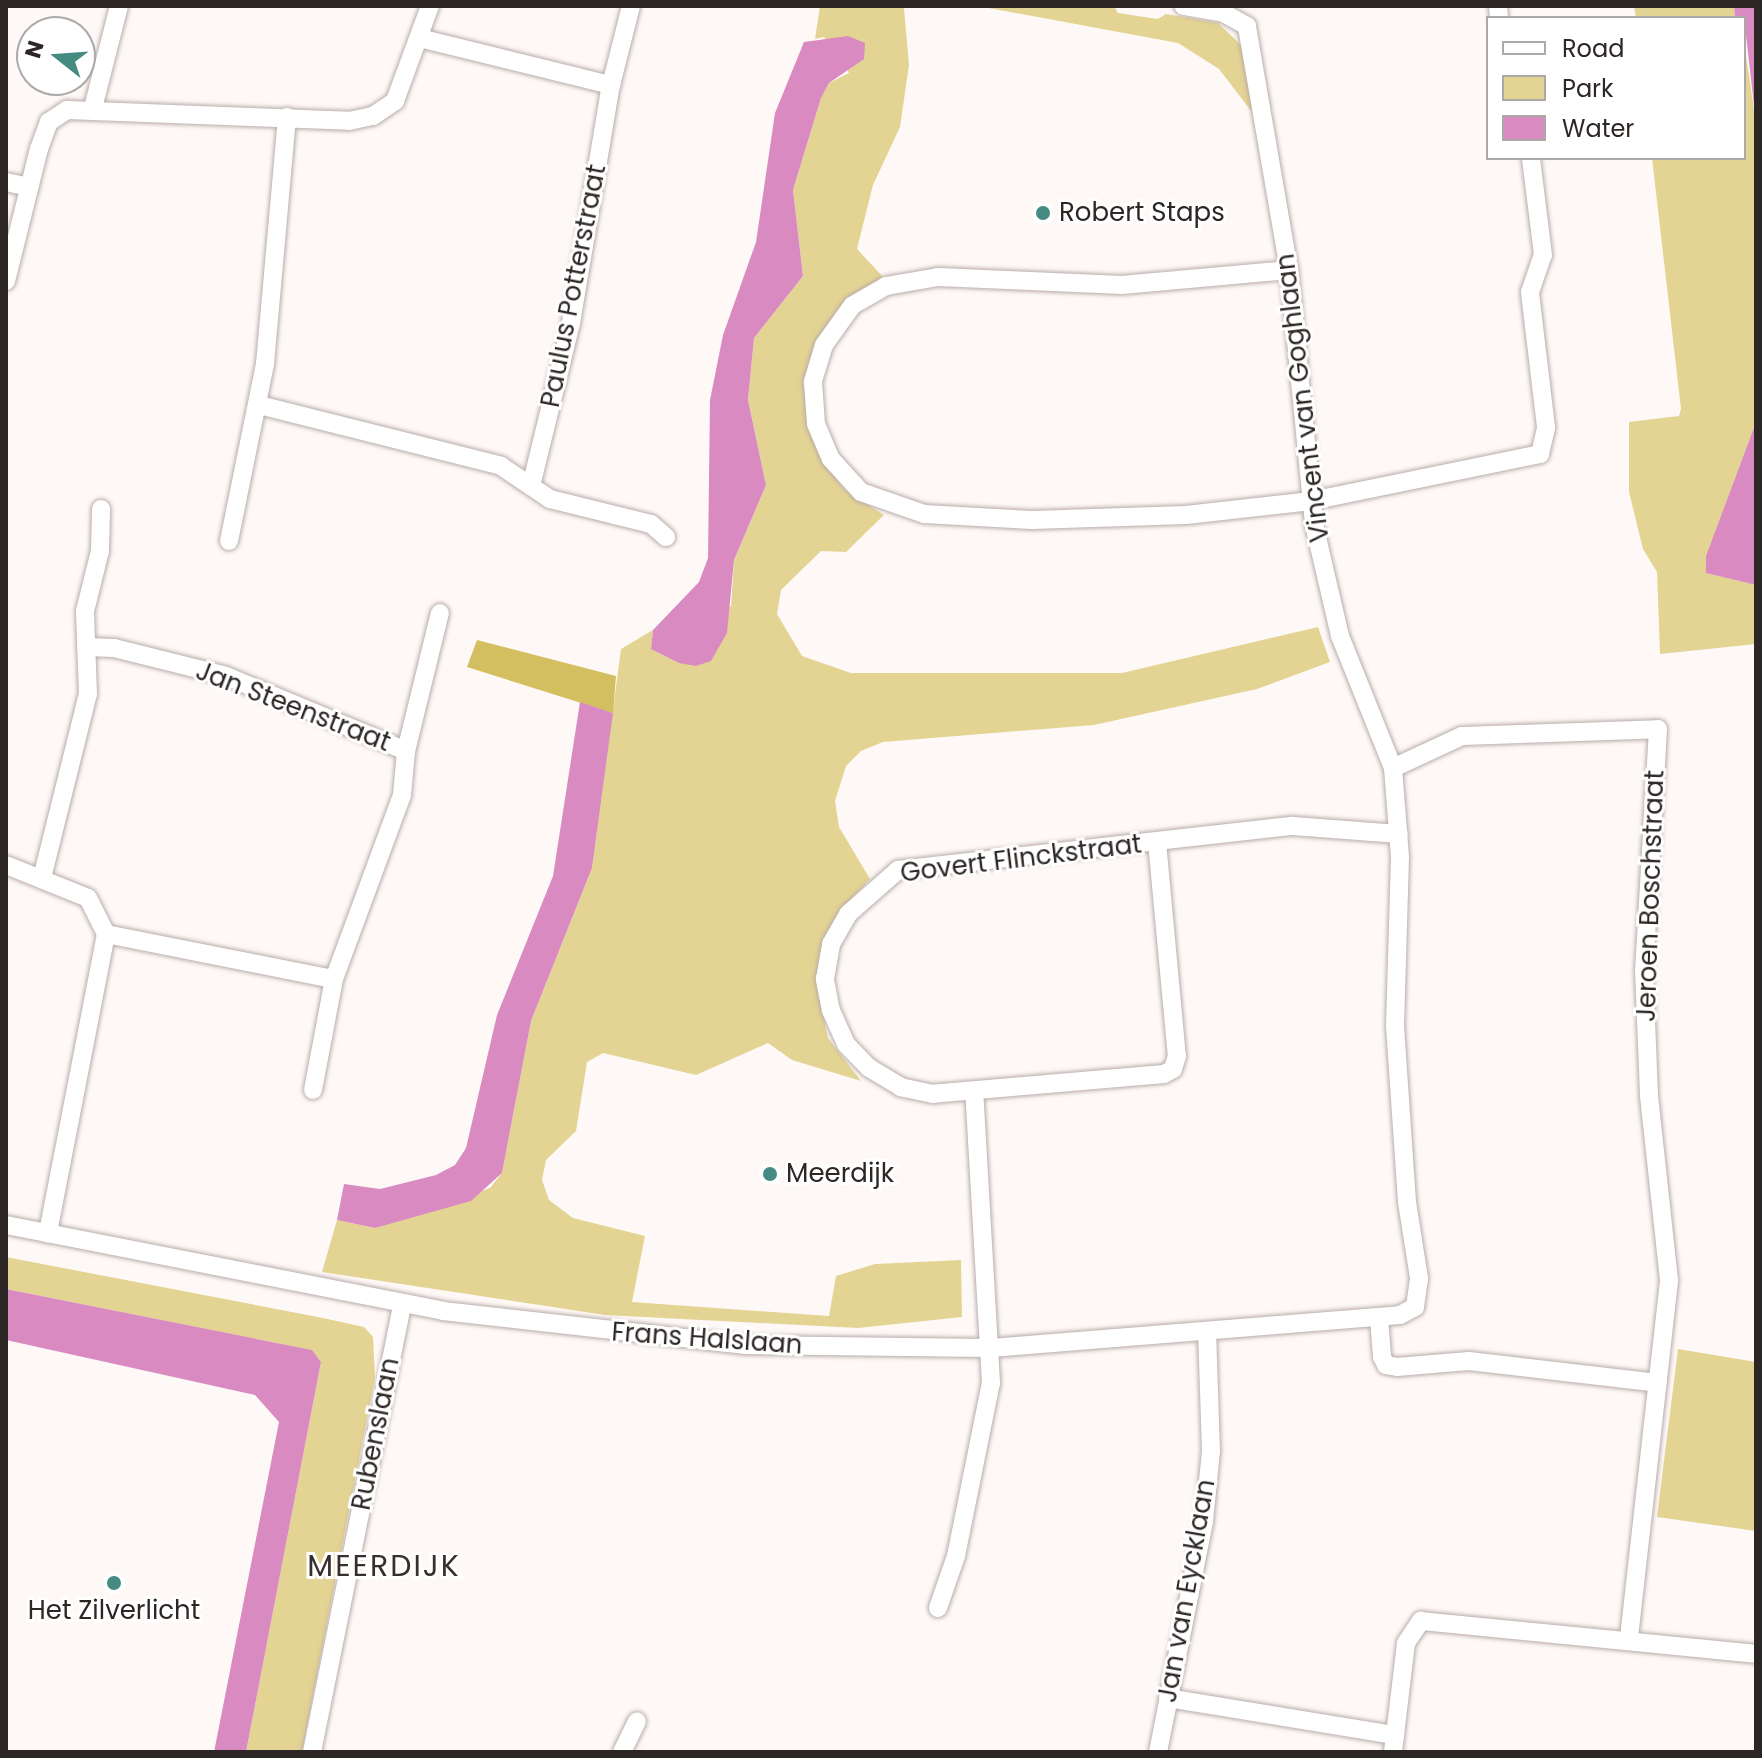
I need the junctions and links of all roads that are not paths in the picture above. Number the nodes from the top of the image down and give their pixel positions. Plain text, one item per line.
1 (119, 6) edge
2 (430, 6) edge
3 (631, 6) edge
4 (1191, 7) edge
5 (419, 38) junction
6 (611, 85) junction
7 (93, 108) junction
8 (287, 117) junction
9 (1531, 160) edge
10 (6, 182) edge
11 (29, 187) junction
12 (1289, 270) junction
13 (6, 281) edge
14 (259, 405) junction
15 (531, 486) junction
16 (1311, 501) junction
17 (101, 509) dead end
18 (666, 537) dead end
19 (229, 541) dead end
20 (440, 613) dead end
21 (86, 647) junction
22 (406, 751) junction
23 (1393, 768) junction
24 (1399, 834) junction
25 (1157, 842) junction
26 (6, 865) edge
27 (42, 878) junction
28 (106, 934) junction
29 (334, 979) junction
30 (313, 1090) dead end
31 (974, 1091) junction
32 (6, 1225) edge
33 (48, 1233) junction
34 (402, 1304) junction
35 (1415, 1307) joint
36 (1379, 1317) junction
37 (1207, 1333) junction
38 (991, 1348) junction
39 (1658, 1383) junction
40 (938, 1608) dead end
41 (1629, 1640) junction
42 (1756, 1654) edge
43 (1168, 1698) junction
44 (637, 1721) dead end
45 (1394, 1743) edge
46 (312, 1752) edge
47 (622, 1752) edge
48 (1158, 1752) edge

1 - 7 street
2 - 5 street
3 - 6 street, Paulus Potterstraat
4 - 12 street, Vincent van Goghlaan
5 - 6 street
5 - 8 street
6 - 15 street, Paulus Potterstraat
7 - 8 street
7 - 11 street
8 - 14 street
9 - 16 street
10 - 11 street
11 - 13 street
12 - 16 street, Vincent van Goghlaan
12 - 16 street
14 - 15 street
14 - 19 street
15 - 18 street
16 - 23 street, Vincent van Goghlaan
17 - 21 street
20 - 22 street, Jan Steenstraat
21 - 22 street, Jan Steenstraat
21 - 27 street
22 - 29 street, Jan Steenstraat
23 - 24 street, Vincent van Goghlaan
23 - 39 street, Jeroen Boschstraat
24 - 25 street, Govert Flinckstraat
24 - 35 street, Vincent van Goghlaan
25 - 31 street, Govert Flinckstraat
25 - 31 street, Govert Flinckstraat
26 - 27 street
27 - 28 street
28 - 29 street
28 - 33 street
29 - 30 street, Jan Steenstraat
31 - 38 street
32 - 33 street, Frans Halslaan
33 - 34 street, Frans Halslaan
34 - 38 street, Frans Halslaan
34 - 46 street, Rubenslaan
35 - 36 street, Frans Halslaan
36 - 37 street, Frans Halslaan
36 - 39 street
37 - 38 street, Frans Halslaan
37 - 43 street, Jan van Eycklaan
38 - 40 street
39 - 41 street, Jeroen Boschstraat
41 - 42 street
41 - 45 street
43 - 45 street
43 - 48 street, Jan van Eycklaan
44 - 47 street

